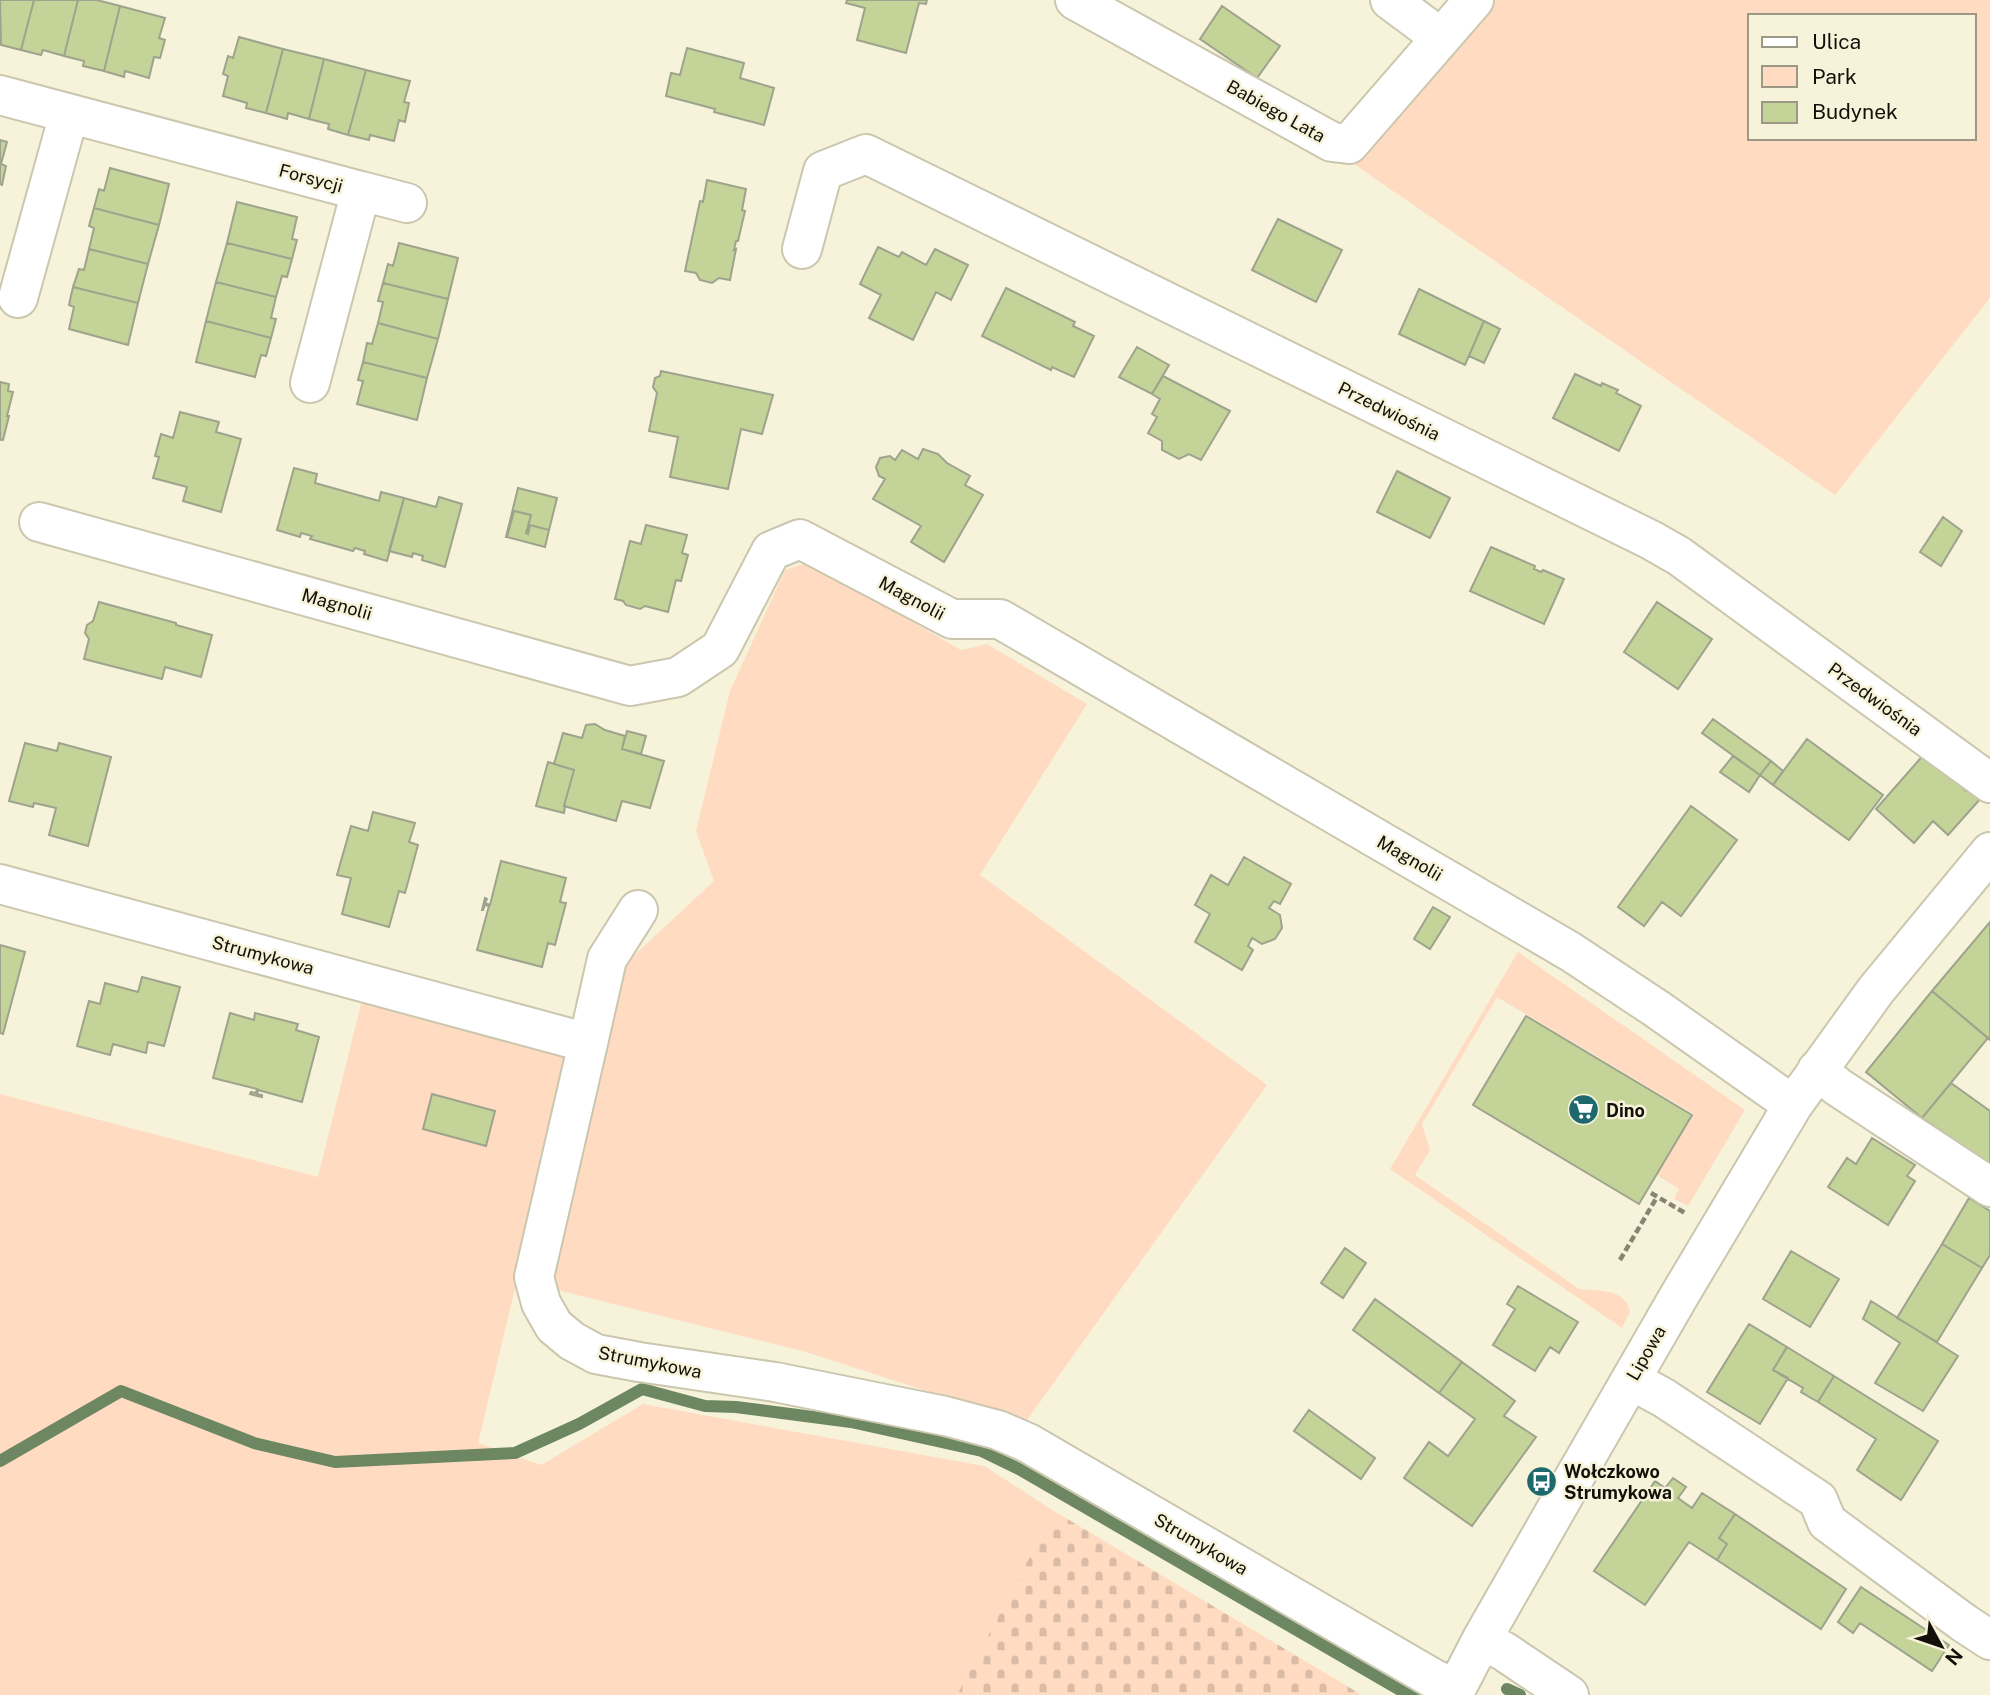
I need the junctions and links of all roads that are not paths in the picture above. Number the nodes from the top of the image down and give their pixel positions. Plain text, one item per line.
1 (1075, 0) edge
2 (1390, 0) edge
3 (1474, 0) edge
4 (1441, 38) junction
5 (0, 95) edge
6 (69, 114) junction
7 (361, 191) junction
8 (407, 203) dead end
9 (803, 249) dead end
10 (18, 298) dead end
11 (310, 383) dead end
12 (39, 522) dead end
13 (1990, 783) edge
14 (1990, 852) edge
15 (0, 884) edge
16 (638, 910) dead end
17 (588, 1043) junction
18 (1817, 1070) junction
19 (1793, 1105) junction
20 (1990, 1187) edge
21 (1631, 1380) junction
22 (1482, 1639) junction
23 (1990, 1640) edge
24 (1455, 1691) edge
25 (1569, 1695) edge

1 - 4 street, Babiego Lata
2 - 4 street
3 - 4 street, Babiego Lata
5 - 6 street, Forsycji
6 - 7 street, Forsycji
6 - 10 street
7 - 8 street
7 - 11 street, Forsycji
9 - 13 street, Przedwiośnia
12 - 19 street, Magnolii
14 - 18 street, Lipowa
15 - 17 street, Strumykowa
16 - 17 street
17 - 24 street, Strumykowa
18 - 19 street, Lipowa
18 - 20 street
19 - 21 street, Lipowa
21 - 22 street, Lipowa
21 - 23 street
22 - 24 street, Lipowa
22 - 25 street

